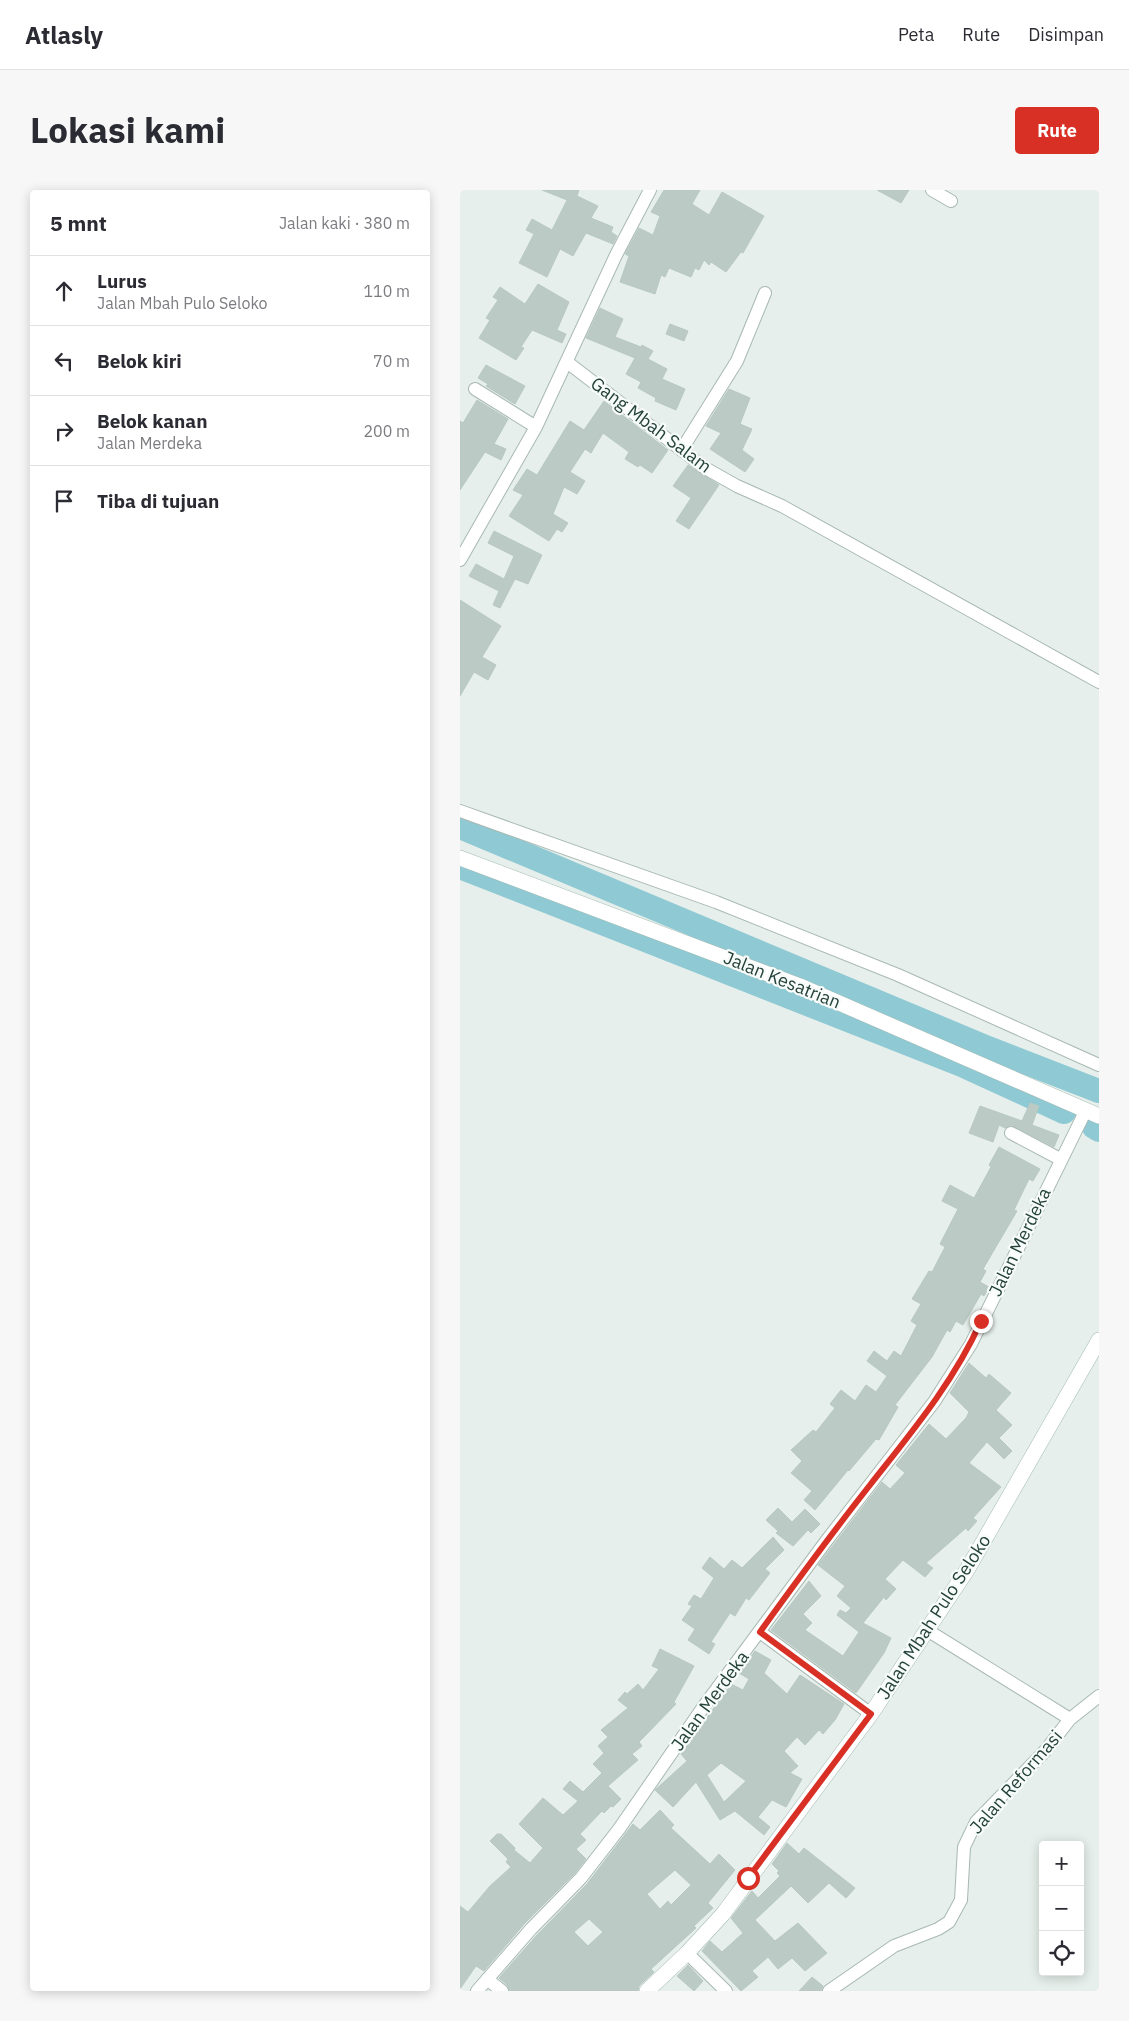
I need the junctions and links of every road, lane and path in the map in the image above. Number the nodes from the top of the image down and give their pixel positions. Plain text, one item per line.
1 (650, 190) edge
2 (932, 190) edge
3 (951, 201) dead end
4 (765, 293) dead end
5 (567, 362) junction
6 (475, 389) dead end
7 (536, 426) junction
8 (682, 449) junction
9 (460, 560) edge
10 (1099, 682) edge
11 (460, 811) edge
12 (460, 858) edge
13 (1099, 1065) edge
14 (1086, 1118) edge
15 (1011, 1133) dead end
16 (1060, 1159) junction
17 (1099, 1340) edge
18 (927, 1630) junction
19 (760, 1632) junction
20 (1099, 1696) edge
21 (871, 1714) junction
22 (1070, 1719) junction
23 (687, 1953) junction
24 (487, 1979) junction
25 (477, 1991) edge
26 (502, 1991) edge
27 (647, 1991) edge
28 (726, 1991) edge
29 (829, 1991) edge

1 - 5 street
2 - 3 street
4 - 8 street
5 - 7 street
5 - 8 street, Gang Mbah Salam
6 - 7 street
7 - 9 street
8 - 10 street, Gang Mbah Salam
11 - 13 street
12 - 14 street, Jalan Kesatrian
14 - 16 street, Jalan Merdeka
15 - 16 street
16 - 19 street, Jalan Merdeka
17 - 18 street, Jalan Mbah Pulo Seloko
18 - 21 street, Jalan Mbah Pulo Seloko
18 - 22 street
19 - 21 street
19 - 24 street, Jalan Merdeka
20 - 22 street, Jalan Reformasi
21 - 23 street, Jalan Mbah Pulo Seloko
22 - 29 street, Jalan Reformasi
23 - 27 street, Jalan Mbah Pulo Seloko
23 - 28 street
24 - 25 street, Jalan Merdeka
24 - 26 street

